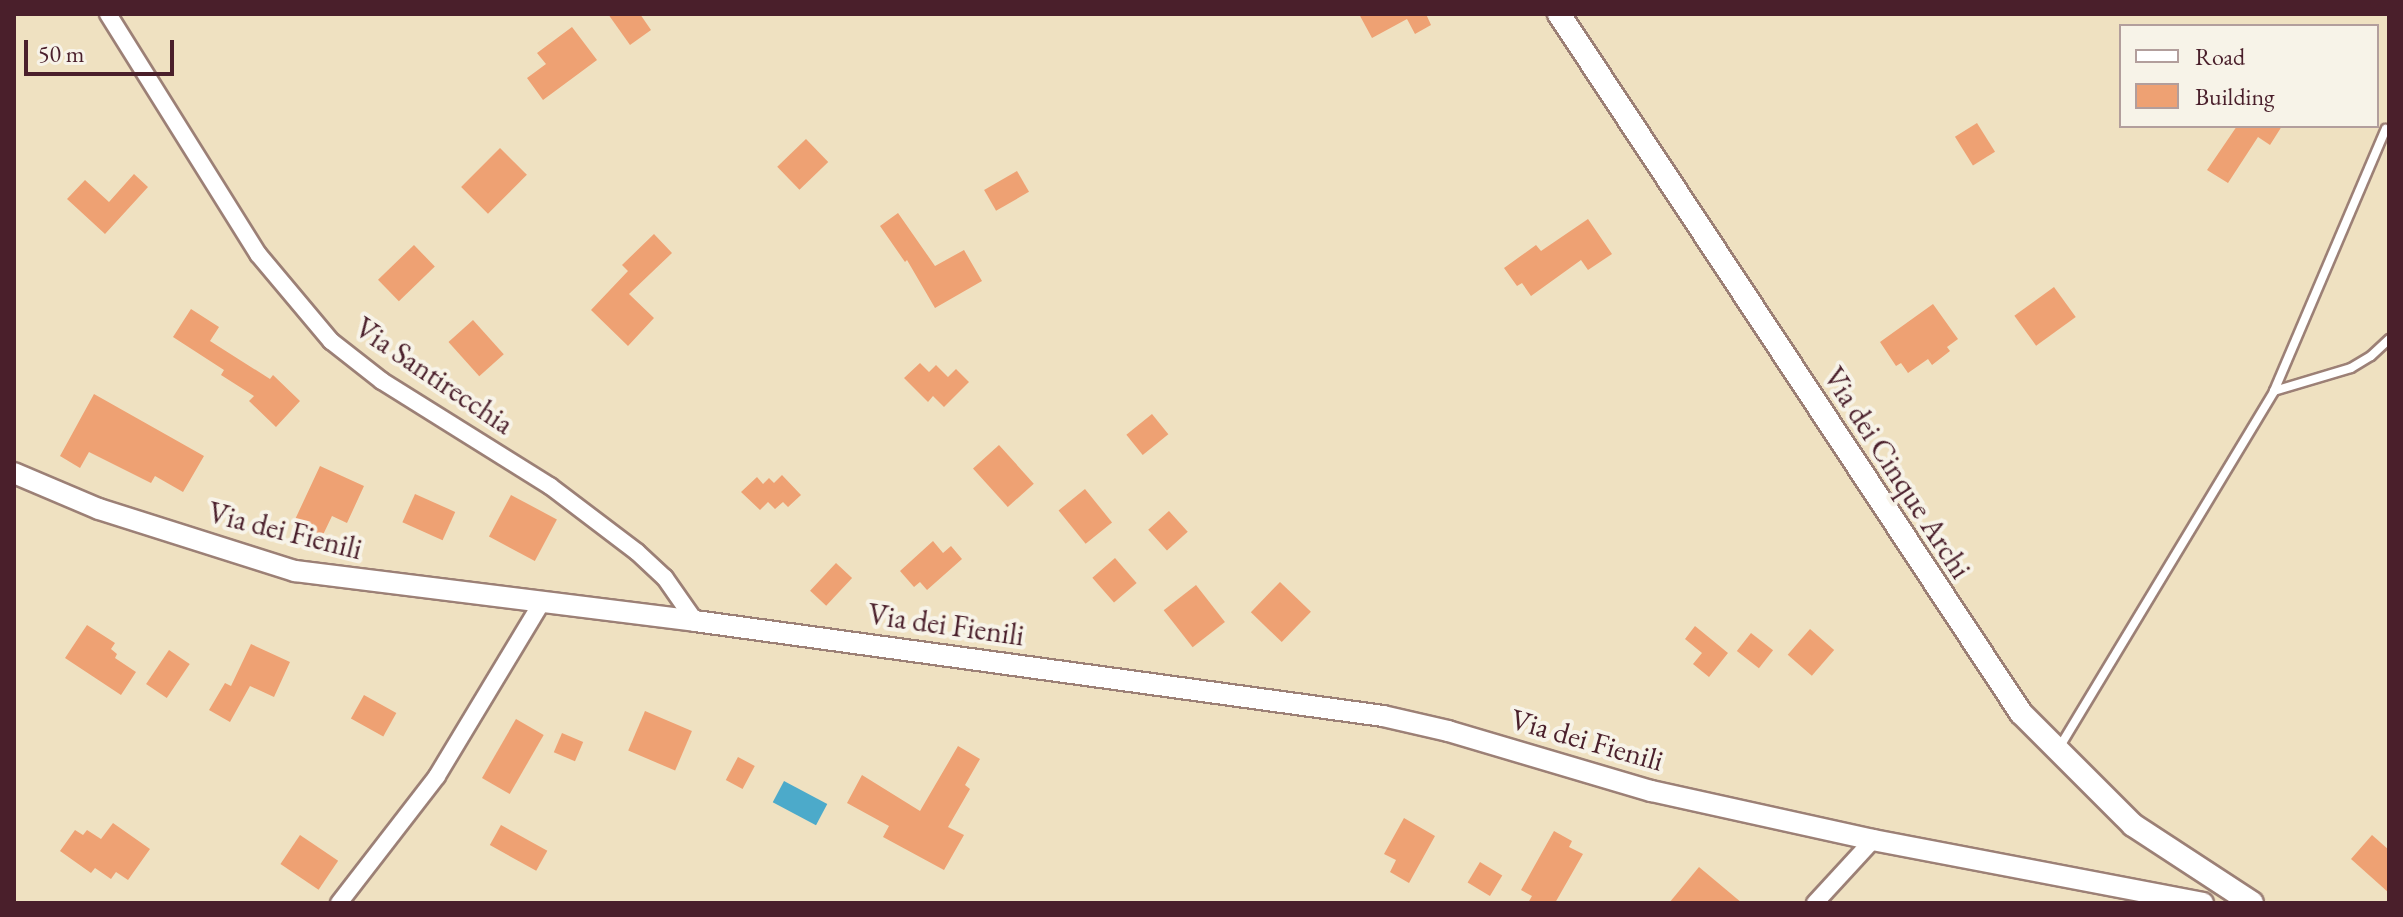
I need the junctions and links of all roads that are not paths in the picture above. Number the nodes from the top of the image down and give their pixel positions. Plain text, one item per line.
1 (108, 14) edge
2 (1559, 14) edge
3 (2386, 129) dead end
4 (2389, 339) edge
5 (2274, 391) junction
6 (14, 473) edge
7 (542, 602) junction
8 (695, 621) junction
9 (2057, 752) junction
10 (1873, 840) junction
11 (2152, 898) edge
12 (339, 903) edge
13 (1815, 903) edge
14 (2203, 903) edge
15 (2252, 903) edge

1 - 8 street, Via Santirecchia
2 - 9 main road, Via dei Cinque Archi
3 - 5 lane
4 - 5 lane
5 - 9 lane
6 - 7 street, Via dei Fienili
7 - 8 street, Via dei Fienili
7 - 12 street
8 - 10 street, Via dei Fienili
9 - 15 main road, Via dei Cinque Archi
10 - 11 street, Via dei Fienili
10 - 13 street
11 - 14 street, Via dei Fienili

